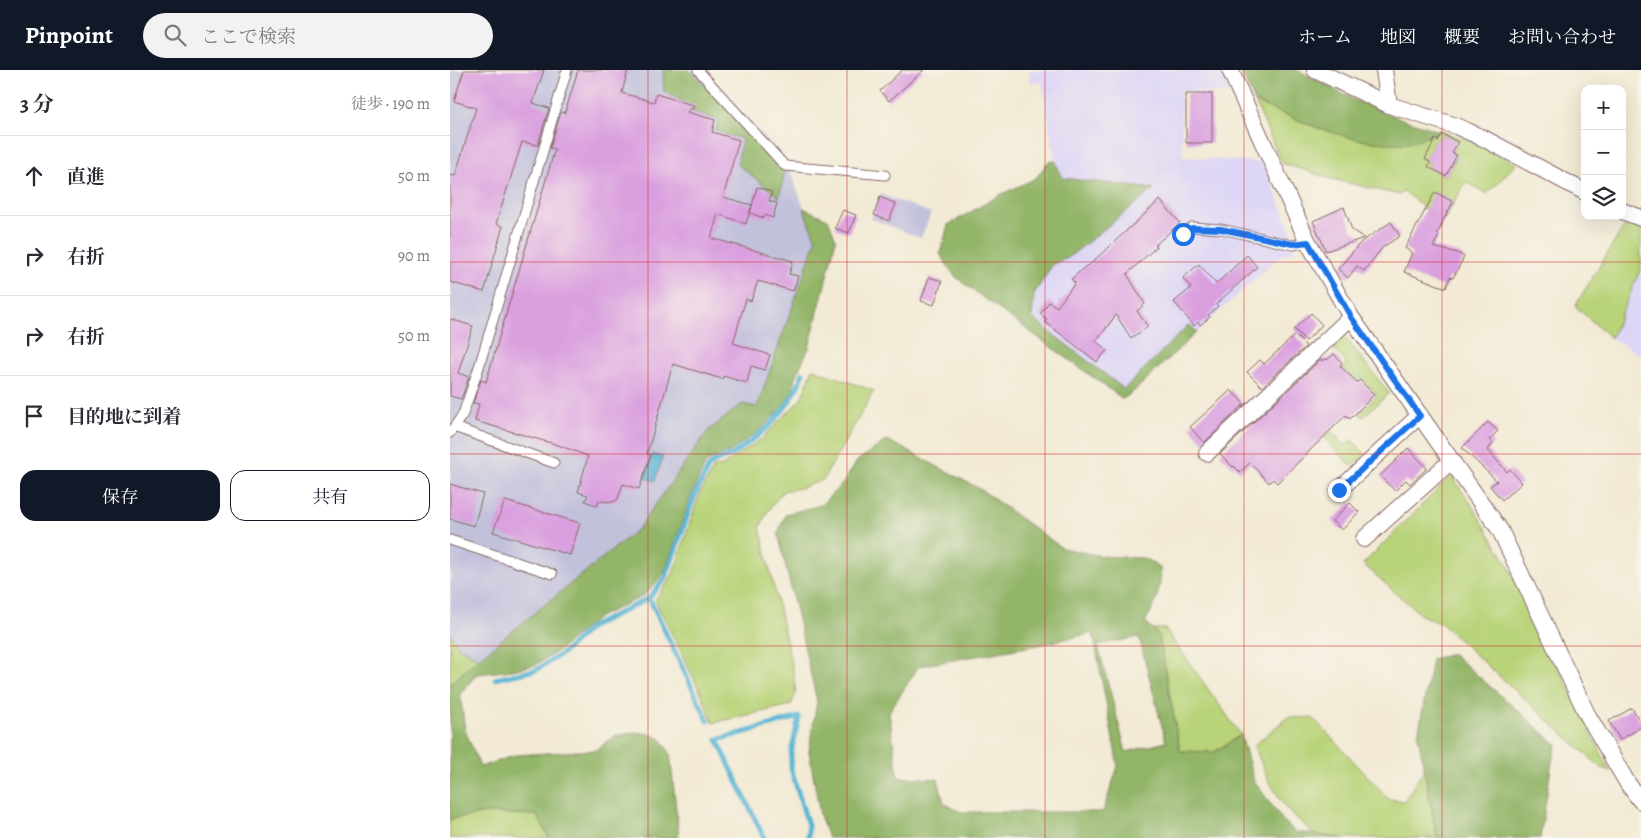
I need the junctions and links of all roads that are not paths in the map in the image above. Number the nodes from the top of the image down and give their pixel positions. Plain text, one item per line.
1 (566, 70) edge
2 (698, 70) edge
3 (1230, 70) edge
4 (1314, 70) edge
5 (1384, 70) edge
6 (1389, 105) junction
7 (886, 176) dead end
8 (1581, 190) edge
9 (1626, 212) edge
10 (1641, 218) edge
11 (1183, 234) dead end
12 (1308, 242) junction
13 (1351, 317) junction
14 (1420, 416) junction
15 (452, 430) edge
16 (1207, 454) dead end
17 (1452, 460) junction
18 (554, 463) dead end
19 (1339, 490) dead end
20 (1364, 539) dead end
21 (450, 540) edge
22 (552, 574) dead end
23 (1641, 801) edge

1 - 15 lane
2 - 7 lane
3 - 12 street
4 - 6 street
5 - 6 street
6 - 8 street
9 - 10 street
11 - 12 lane
12 - 13 street
13 - 14 street
13 - 16 street
14 - 17 street
14 - 19 street
15 - 18 lane
17 - 20 street
17 - 23 street
21 - 22 lane

